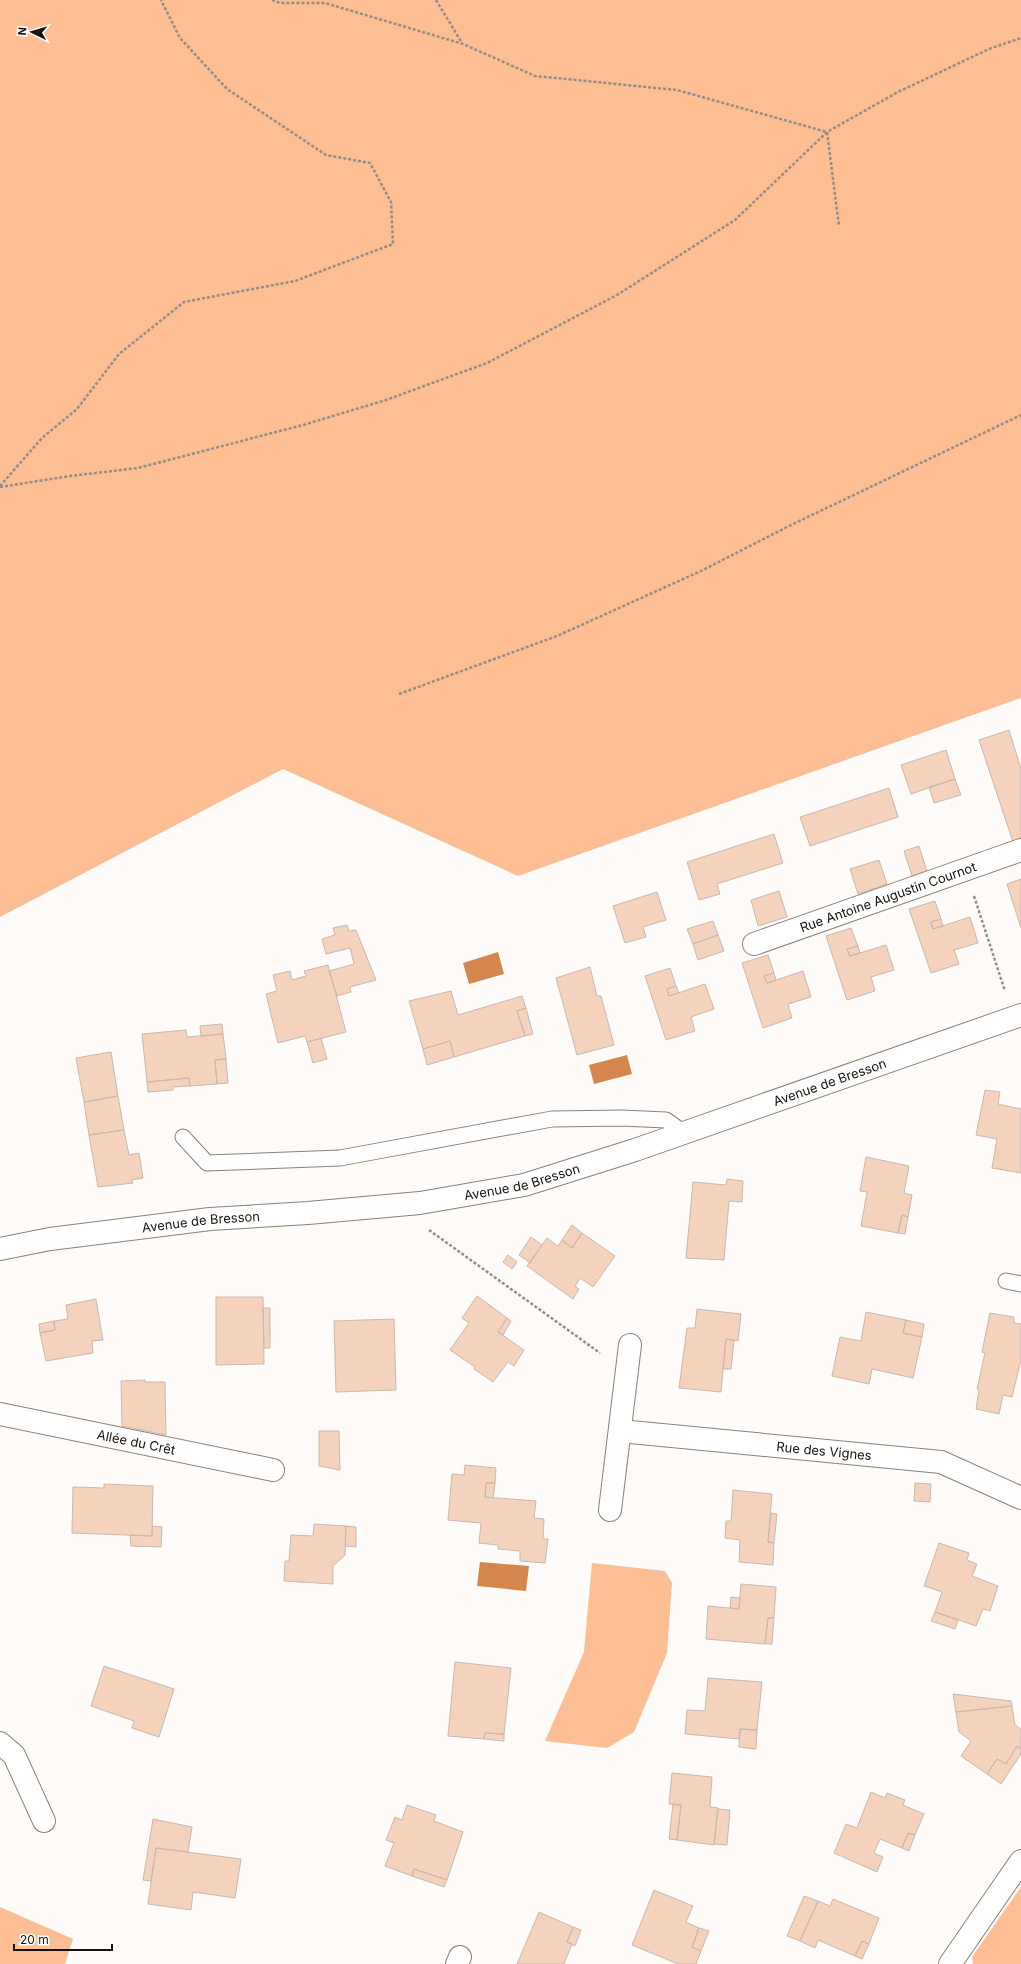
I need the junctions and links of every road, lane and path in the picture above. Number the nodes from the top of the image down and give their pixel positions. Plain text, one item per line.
1 (161, 0) edge
2 (272, 0) edge
3 (436, 0) edge
4 (1021, 38) edge
5 (462, 44) junction
6 (827, 132) junction
7 (838, 226) dead end
8 (1021, 415) edge
9 (0, 487) edge
10 (399, 694) dead end
11 (1021, 850) edge
12 (966, 870) junction
13 (754, 944) dead end
14 (1017, 1016) edge
15 (684, 1133) junction
16 (183, 1136) dead end
17 (420, 1203) junction
18 (0, 1249) edge
19 (630, 1346) dead end
20 (626, 1371) junction
21 (0, 1414) edge
22 (620, 1431) junction
23 (273, 1470) dead end
24 (1021, 1498) edge
25 (610, 1510) dead end
26 (0, 1743) edge
27 (44, 1822) dead end
28 (1021, 1861) edge
29 (950, 1964) edge

1 - 9 path
2 - 5 path
3 - 5 path
4 - 6 path
5 - 6 path
6 - 7 path
6 - 9 path
8 - 10 path
11 - 12 street, Rue Antoine Augustin Cournot
12 - 13 street, Rue Antoine Augustin Cournot
12 - 14 path
14 - 15 street, Avenue de Bresson
15 - 16 lane
15 - 17 street, Avenue de Bresson
17 - 18 street, Avenue de Bresson
17 - 20 path
19 - 20 street
20 - 22 street
21 - 23 street, Allée du Crêt
22 - 24 street, Rue des Vignes
22 - 25 street
26 - 27 street
28 - 29 street

